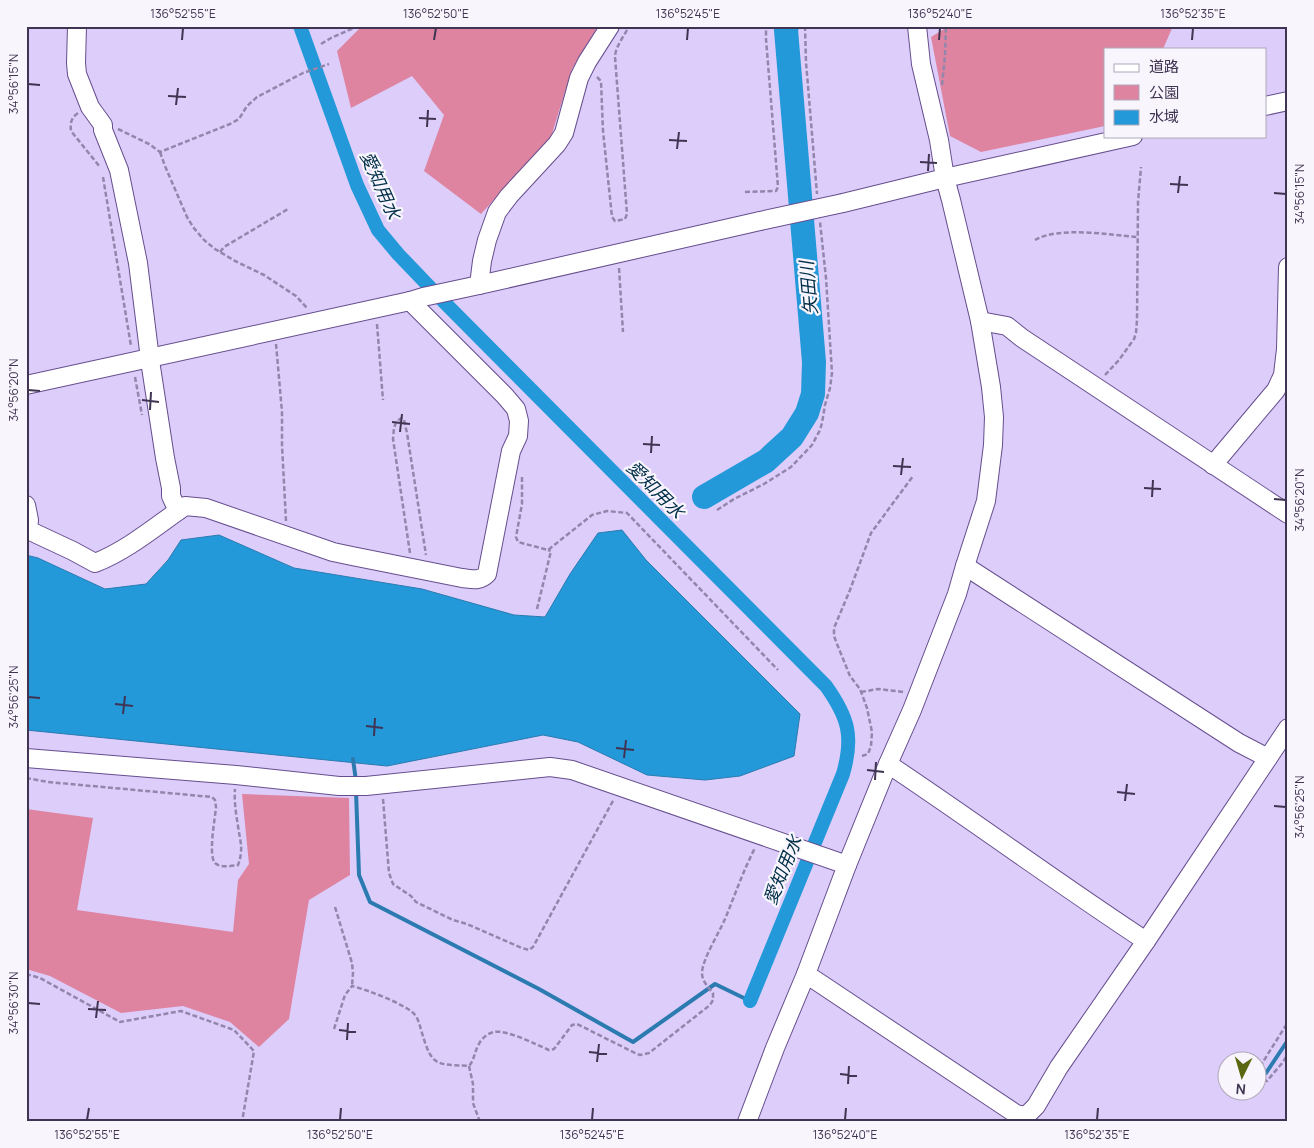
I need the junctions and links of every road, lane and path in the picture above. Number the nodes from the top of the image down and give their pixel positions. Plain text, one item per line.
1 (77, 26) edge
2 (358, 26) edge
3 (610, 26) edge
4 (629, 26) edge
5 (766, 26) edge
6 (805, 26) edge
7 (946, 26) edge
8 (917, 27) edge
9 (321, 44) dead end
10 (329, 64) dead end
11 (583, 69) junction
12 (1288, 101) edge
13 (1266, 106) edge
14 (90, 107) junction
15 (932, 109) junction
16 (103, 125) junction
17 (1124, 138) edge
18 (160, 152) junction
19 (1141, 167) dead end
20 (945, 178) junction
21 (744, 192) dead end
22 (817, 196) dead end
23 (288, 209) dead end
24 (819, 214) dead end
25 (1138, 237) junction
26 (1036, 240) dead end
27 (220, 252) junction
28 (619, 253) junction
29 (1288, 267) edge
30 (479, 285) junction
31 (417, 299) junction
32 (376, 308) junction
33 (980, 321) junction
34 (314, 322) junction
35 (275, 330) junction
36 (622, 332) dead end
37 (142, 360) junction
38 (26, 385) edge
39 (1096, 386) junction
40 (1282, 393) edge
41 (383, 400) dead end
42 (142, 420) dead end
43 (1213, 464) junction
44 (913, 476) dead end
45 (522, 477) dead end
46 (26, 505) edge
47 (717, 510) dead end
48 (178, 511) junction
49 (1288, 514) edge
50 (27, 529) edge
51 (286, 536) junction
52 (548, 550) junction
53 (965, 566) junction
54 (420, 570) junction
55 (537, 609) dead end
56 (778, 670) dead end
57 (861, 692) junction
58 (918, 696) junction
59 (1288, 728) edge
60 (862, 756) dead end
61 (26, 758) edge
62 (1268, 758) junction
63 (888, 764) junction
64 (236, 776) junction
65 (26, 778) edge
66 (384, 784) junction
67 (620, 786) junction
68 (761, 835) junction
69 (847, 865) junction
70 (335, 908) dead end
71 (1146, 941) junction
72 (26, 974) edge
73 (806, 974) junction
74 (352, 986) junction
75 (1288, 1022) edge
76 (334, 1029) dead end
77 (1288, 1054) edge
78 (1266, 1057) edge
79 (469, 1066) junction
80 (1266, 1081) edge
81 (242, 1122) edge
82 (480, 1122) edge
83 (747, 1122) edge

1 - 14 street
2 - 9 path
3 - 11 street
4 - 11 path
5 - 21 path
6 - 22 path
7 - 15 path
8 - 15 street
10 - 18 path
11 - 30 street
12 - 13 street
14 - 16 street
14 - 37 path
15 - 20 street
16 - 18 path
16 - 37 street
17 - 20 street
18 - 27 path
19 - 25 path
20 - 28 street, bridge
20 - 33 street
23 - 27 path
24 - 47 path
25 - 26 path
25 - 39 path
27 - 34 path
28 - 30 street
28 - 36 path
29 - 40 street
30 - 31 street
31 - 32 street
31 - 54 street
32 - 34 street
32 - 41 path
33 - 39 street
33 - 53 street
34 - 35 street
35 - 37 street
35 - 51 path
37 - 38 street
37 - 42 path
37 - 48 street
39 - 43 street
40 - 43 street
43 - 49 street
44 - 57 path
45 - 52 path
46 - 50 street
48 - 50 street
48 - 51 street
51 - 54 street
52 - 55 path
52 - 56 path
53 - 58 street
53 - 62 street
54 - 54 path
57 - 58 path
57 - 60 path
58 - 63 street
59 - 62 street
61 - 64 street
62 - 71 street
63 - 69 street
63 - 71 street
64 - 65 path
64 - 66 street
66 - 67 street
66 - 67 path
67 - 68 street
68 - 69 street
68 - 79 path
69 - 73 street
70 - 74 path
71 - 73 street
72 - 81 path
73 - 83 street
74 - 76 path
74 - 79 path
75 - 78 path
77 - 80 path
79 - 82 path

